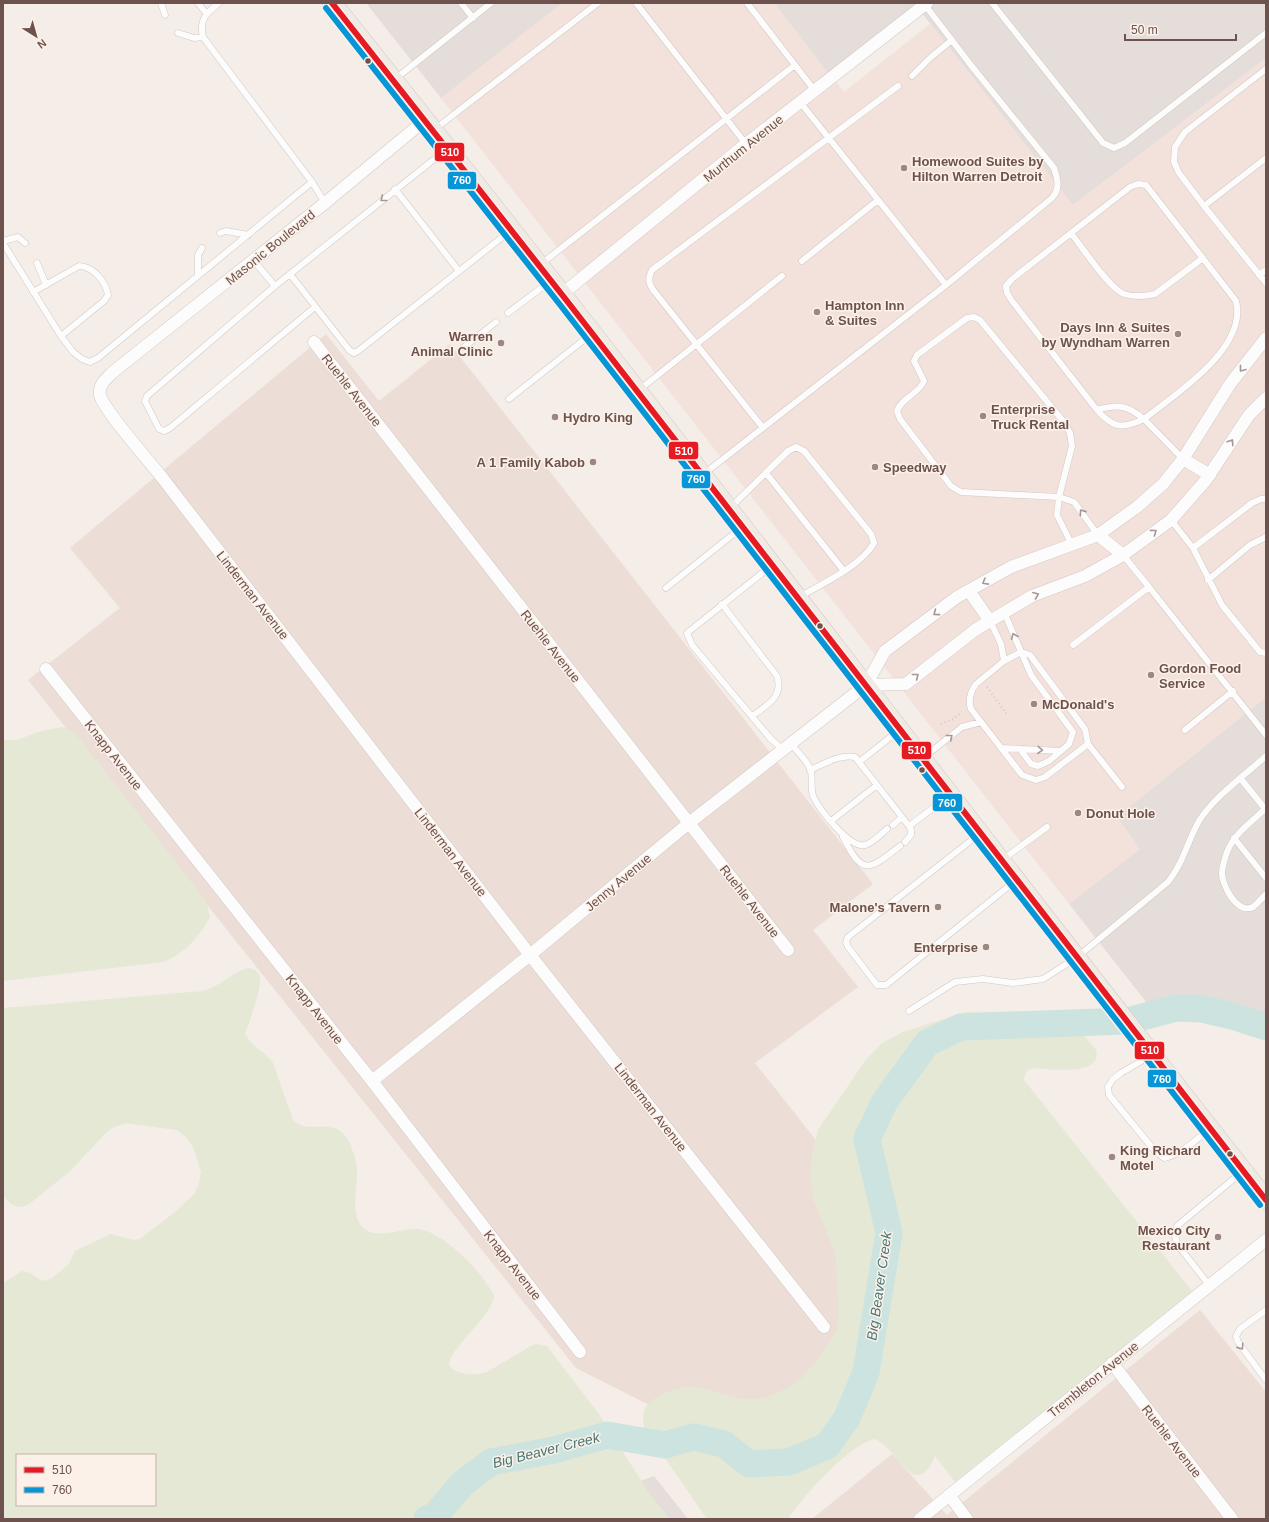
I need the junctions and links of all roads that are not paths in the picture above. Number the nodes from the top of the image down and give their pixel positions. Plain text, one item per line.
1 (162, 3) edge
2 (198, 3) edge
3 (219, 3) edge
4 (332, 3) edge
5 (461, 3) edge
6 (491, 3) edge
7 (598, 3) edge
8 (636, 3) edge
9 (747, 3) edge
10 (992, 3) edge
11 (926, 4) edge
12 (206, 13) junction
13 (165, 15) dead end
14 (473, 18) junction
15 (178, 33) dead end
16 (1266, 33) edge
17 (203, 37) junction
18 (952, 40) junction
19 (795, 66) junction
20 (1266, 69) edge
21 (912, 76) dead end
22 (393, 80) junction
23 (898, 86) dead end
24 (815, 91) junction
25 (800, 102) junction
26 (726, 119) junction
27 (429, 125) junction
28 (827, 137) junction
29 (746, 144) junction
30 (447, 149) junction
31 (1266, 158) edge
32 (312, 182) junction
33 (395, 189) junction
34 (878, 200) junction
35 (325, 203) junction
36 (1204, 206) junction
37 (511, 230) junction
38 (220, 233) dead end
39 (1071, 233) junction
40 (248, 235) junction
41 (3, 242) edge
42 (25, 243) dead end
43 (202, 248) dead end
44 (1203, 258) junction
45 (254, 261) junction
46 (802, 261) dead end
47 (36, 262) dead end
48 (539, 266) junction
49 (1266, 270) edge
50 (459, 271) junction
51 (290, 274) junction
52 (1259, 275) junction
53 (198, 276) junction
54 (782, 276) dead end
55 (1266, 283) edge
56 (46, 285) junction
57 (946, 285) junction
58 (275, 286) junction
59 (555, 288) junction
60 (33, 292) junction
61 (315, 307) junction
62 (508, 313) dead end
63 (496, 322) dead end
64 (592, 334) junction
65 (61, 336) junction
66 (1266, 338) edge
67 (314, 342) dead end
68 (696, 344) junction
69 (464, 347) dead end
70 (113, 372) joint
71 (637, 392) junction
72 (1266, 398) edge
73 (509, 399) dead end
74 (1097, 410) junction
75 (1144, 419) junction
76 (763, 428) junction
77 (1183, 459) junction
78 (766, 473) junction
79 (1210, 475) junction
80 (702, 476) junction
81 (1059, 497) junction
82 (1266, 499) edge
83 (729, 510) junction
84 (1171, 520) junction
85 (742, 527) junction
86 (1098, 535) junction
87 (1266, 537) edge
88 (1072, 544) junction
89 (1193, 548) junction
90 (1123, 555) junction
91 (772, 566) junction
92 (844, 571) junction
93 (1208, 580) junction
94 (1149, 587) junction
95 (666, 588) dead end
96 (969, 591) junction
97 (798, 598) junction
98 (722, 604) junction
99 (1004, 612) junction
100 (990, 621) junction
101 (1073, 645) dead end
102 (1020, 652) junction
103 (1266, 654) edge
104 (1004, 661) junction
105 (46, 669) dead end
106 (866, 685) junction
107 (1233, 691) junction
108 (752, 716) junction
109 (981, 722) junction
110 (900, 730) junction
111 (1185, 730) dead end
112 (1266, 735) edge
113 (1088, 744) junction
114 (787, 747) junction
115 (1001, 748) junction
116 (1020, 749) junction
117 (1061, 751) junction
118 (1266, 756) edge
119 (922, 759) junction
120 (860, 762) junction
121 (810, 770) junction
122 (1241, 779) junction
123 (877, 785) junction
124 (1122, 787) dead end
125 (950, 795) junction
126 (1266, 810) edge
127 (902, 817) junction
128 (831, 821) junction
129 (689, 823) junction
130 (909, 826) junction
131 (1047, 827) dead end
132 (841, 833) junction
133 (980, 834) junction
134 (1234, 838) junction
135 (1001, 861) junction
136 (1266, 878) edge
137 (1015, 880) junction
138 (1266, 894) edge
139 (788, 950) dead end
140 (530, 955) junction
141 (1076, 958) junction
142 (909, 1011) dead end
143 (1150, 1053) junction
144 (372, 1082) junction
145 (1210, 1129) junction
146 (1243, 1171) junction
147 (1266, 1200) edge
148 (1266, 1240) edge
149 (1209, 1285) junction
150 (1266, 1310) edge
151 (824, 1327) dead end
152 (580, 1352) dead end
153 (1112, 1363) junction
154 (1266, 1380) edge
155 (949, 1495) junction
156 (920, 1519) edge
157 (967, 1519) edge
158 (1232, 1519) edge

1 - 13 lane
2 - 12 lane
3 - 12 lane
4 - 22 main road
5 - 14 lane
6 - 14 lane
7 - 27 lane
8 - 26 lane
9 - 19 lane
10 - 16 lane
11 - 18 lane
11 - 24 street, Murthum Avenue
12 - 17 lane
14 - 22 lane
15 - 17 lane
17 - 32 lane
18 - 21 lane
18 - 57 lane
19 - 24 lane
19 - 26 lane
20 - 36 lane
22 - 27 main road
23 - 28 lane
24 - 25 street, Murthum Avenue
25 - 28 lane
25 - 29 street, Murthum Avenue
26 - 29 lane
26 - 48 lane
27 - 30 main road
27 - 35 street, Masonic Boulevard
28 - 34 lane
28 - 68 lane
29 - 59 street, Murthum Avenue
30 - 33 lane
30 - 37 main road
31 - 36 lane
32 - 35 lane
32 - 40 lane
33 - 50 lane
33 -> 51 lane
34 - 46 lane
34 - 57 lane
35 - 45 street, Masonic Boulevard
36 - 52 lane
37 - 48 main road
37 - 50 lane
38 - 40 lane
39 - 44 lane
39 - 44 lane
39 - 74 lane
40 - 53 lane
41 - 42 lane
41 - 60 lane
43 - 53 lane
44 - 75 lane
45 - 58 lane
45 - 70 street, Masonic Boulevard
47 - 56 lane
48 - 59 main road
49 - 52 lane
50 - 61 lane
51 - 58 lane
51 - 61 lane
52 - 55 lane
53 - 65 lane
54 - 68 lane
56 - 60 lane
56 - 65 lane
57 - 76 lane
58 - 61 lane
59 - 62 lane
59 - 64 main road
60 - 65 lane
63 - 69 lane
64 - 71 main road
64 - 73 lane
66 -> 77 street
67 - 129 street, Ruehle Avenue
68 - 71 lane
68 - 76 lane
70 - 140 street, Linderman Avenue
71 - 80 main road
79 -> 72 street
74 - 75 lane
74 - 75 lane
75 - 77 lane
76 - 80 lane
77 - 79 street
77 - 86 street
78 - 83 lane
78 - 92 lane
78 - 92 lane
79 - 84 street
80 - 83 main road
81 - 81 lane
86 -> 81 lane
81 - 88 lane
82 - 89 lane
83 - 85 main road
84 - 89 lane
90 -> 84 street
85 - 91 main road
85 - 95 lane
86 - 88 street
86 - 90 street
87 - 93 lane
88 -> 96 street
89 - 93 lane
90 - 94 lane
99 -> 90 street
91 - 97 main road
91 - 98 lane
92 - 97 lane
93 - 103 lane
94 - 101 lane
94 - 107 lane
96 - 100 street
96 -> 106 street
97 - 106 main road
98 - 108 lane
98 - 108 lane
99 - 100 street
102 -> 99 lane
100 - 104 lane
106 -> 100 street
102 - 104 lane
102 - 113 lane
102 - 117 lane
104 - 109 lane
105 - 144 street, Knapp Avenue
106 - 110 main road
106 - 114 street, Jenny Avenue
107 - 111 lane
107 - 112 lane
108 - 114 lane
109 - 115 lane
119 -> 109 lane
110 - 119 main road
110 - 120 lane
113 - 115 lane
113 - 124 lane
114 - 121 lane
114 - 129 street, Jenny Avenue
115 - 116 lane
116 -> 117 lane
116 - 117 lane
118 - 122 lane
119 - 125 main road
120 - 121 lane
120 - 123 lane
121 - 128 lane
122 - 126 lane
122 - 141 lane
123 - 127 lane
123 - 128 lane
125 - 130 lane
125 - 133 main road
126 - 134 lane
127 - 130 lane
127 - 132 lane
128 - 132 lane
129 - 139 street, Ruehle Avenue
129 - 140 street, Jenny Avenue
130 - 132 lane
131 - 135 lane
133 - 135 main road
133 - 137 lane
134 - 136 lane
134 - 138 lane
135 - 137 main road
137 - 141 main road
140 - 144 street, Jenny Avenue
140 - 151 street, Linderman Avenue
141 - 142 lane
141 - 143 main road
143 - 145 main road
143 - 145 lane
144 - 152 street, Knapp Avenue
145 - 146 main road
146 - 147 main road
146 - 149 lane
148 - 149 street, Trembleton Avenue
149 - 153 street, Trembleton Avenue
150 -> 154 lane
153 - 155 street, Trembleton Avenue
153 - 158 street, Ruehle Avenue
155 - 156 street, Trembleton Avenue
155 - 157 street

